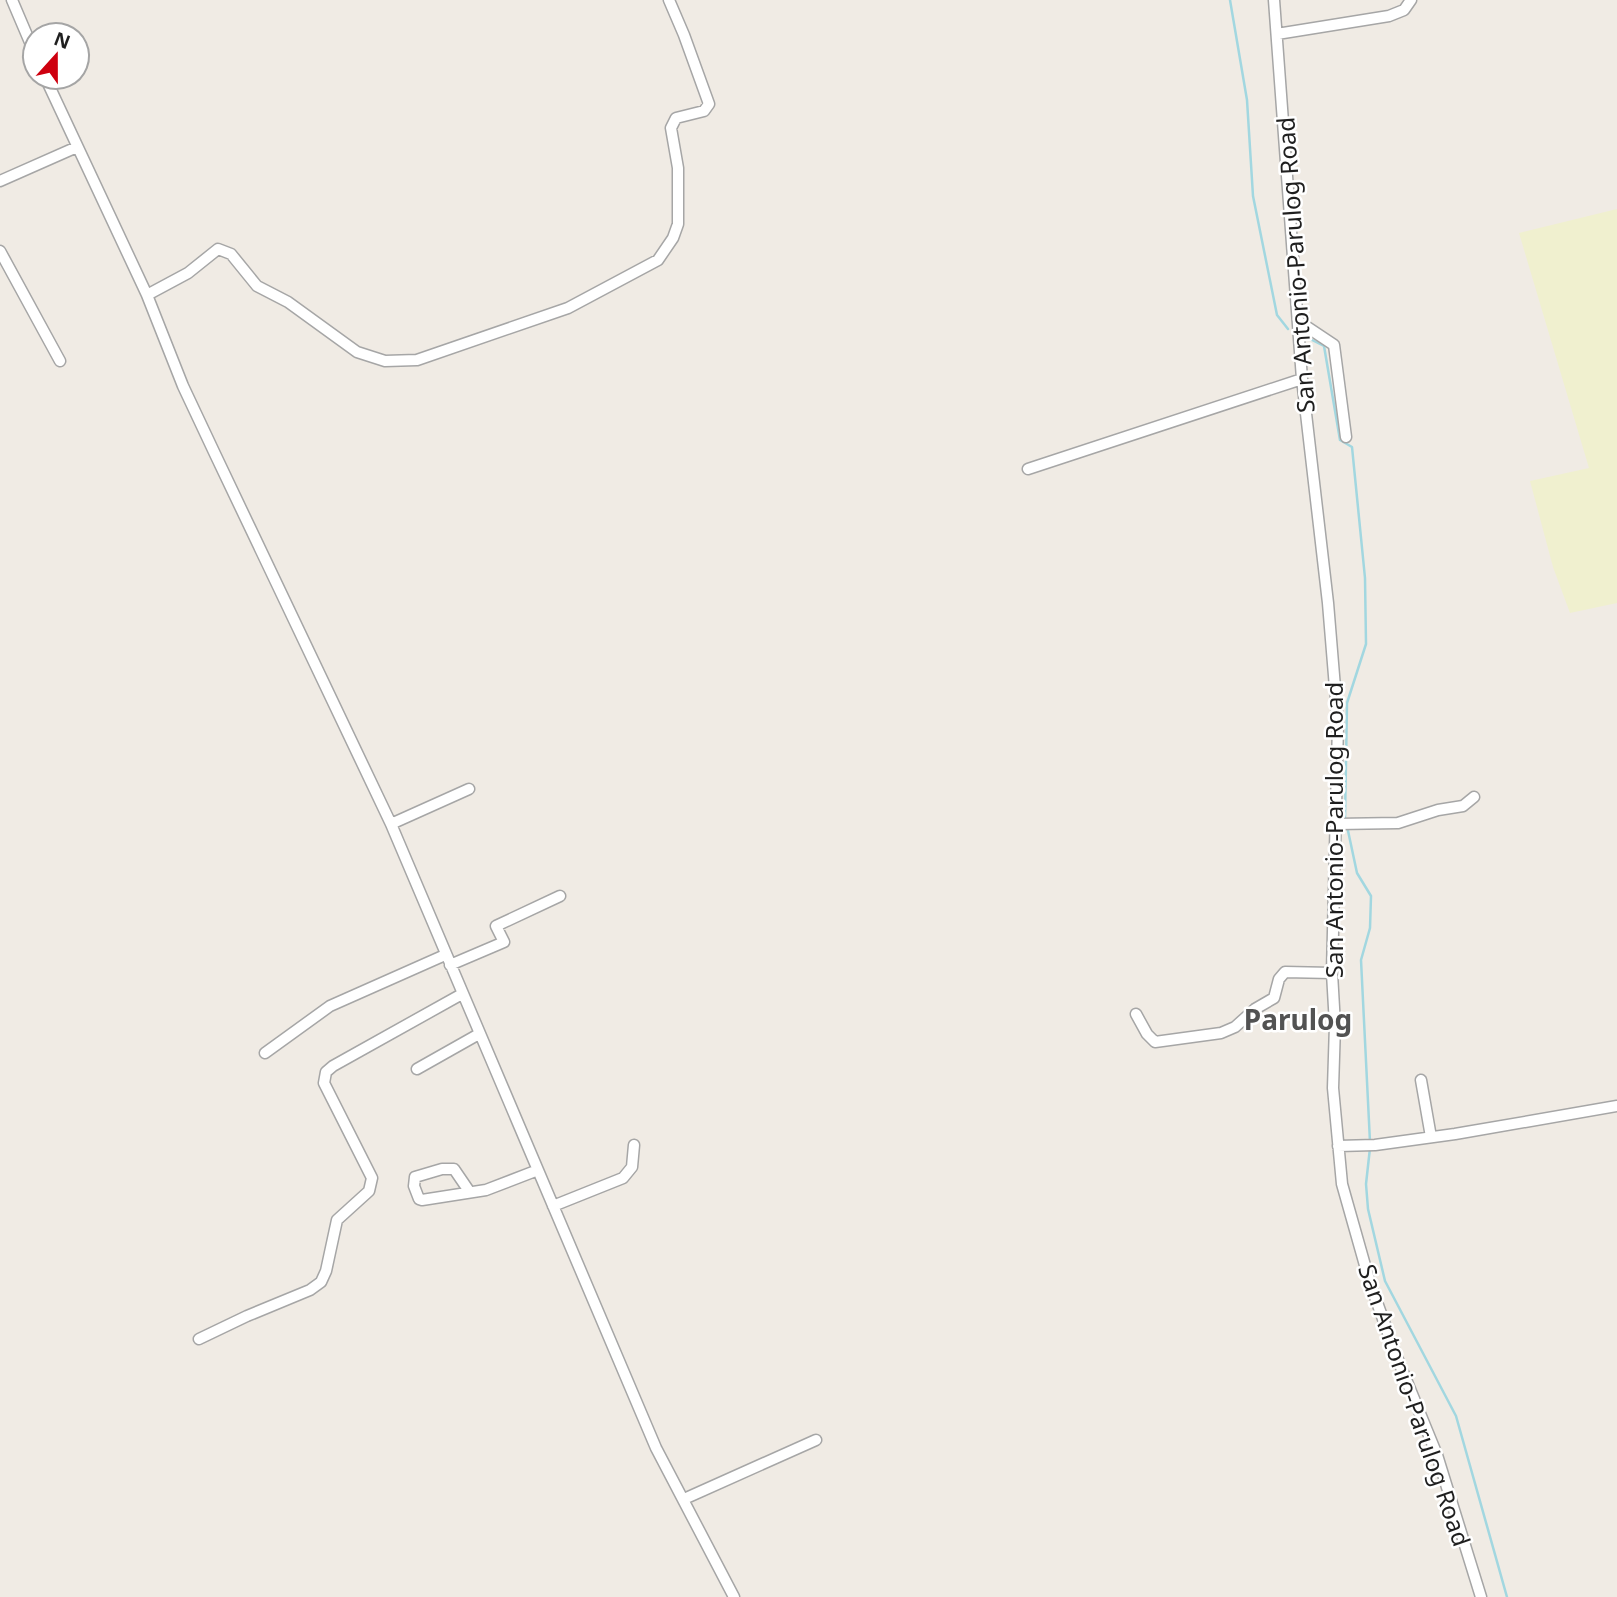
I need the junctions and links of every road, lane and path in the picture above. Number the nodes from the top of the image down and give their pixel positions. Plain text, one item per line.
1 (12, 0) edge
2 (668, 0) edge
3 (1273, 0) edge
4 (1411, 0) edge
5 (21, 21) edge
6 (1277, 34) junction
7 (51, 91) edge
8 (77, 147) junction
9 (0, 181) edge
10 (0, 251) edge
11 (4, 270) edge
12 (147, 295) junction
13 (1298, 321) junction
14 (60, 361) dead end
15 (1302, 379) junction
16 (1346, 438) dead end
17 (1028, 469) dead end
18 (469, 789) dead end
19 (1474, 797) dead end
20 (391, 824) junction
21 (1342, 824) junction
22 (560, 896) dead end
23 (447, 960) junction
24 (1332, 973) junction
25 (462, 994) junction
26 (1136, 1014) dead end
27 (480, 1034) junction
28 (265, 1053) dead end
29 (417, 1069) dead end
30 (1421, 1080) dead end
31 (1617, 1105) edge
32 (1430, 1137) junction
33 (634, 1145) dead end
34 (1338, 1146) junction
35 (538, 1170) junction
36 (469, 1191) junction
37 (553, 1206) junction
38 (199, 1339) dead end
39 (816, 1440) dead end
40 (684, 1499) junction
41 (734, 1597) edge
42 (1481, 1597) edge

1 - 5 street
2 - 12 street
3 - 6 street, San Antonio-Parulog Road
4 - 6 street
6 - 13 street, San Antonio-Parulog Road
7 - 8 street
8 - 9 street
8 - 12 street
10 - 11 street
11 - 14 street
12 - 20 street
13 - 15 street, San Antonio-Parulog Road
13 - 16 street
15 - 17 street
15 - 21 street, San Antonio-Parulog Road
18 - 20 street
19 - 21 street
20 - 23 street
21 - 24 street, San Antonio-Parulog Road
22 - 23 street
23 - 25 street
23 - 28 street
24 - 26 street
24 - 34 street, San Antonio-Parulog Road
25 - 27 street
25 - 38 street
27 - 29 street
27 - 35 street
30 - 32 street
31 - 32 street
32 - 34 street
33 - 37 street
34 - 42 street, San Antonio-Parulog Road
35 - 36 street
35 - 37 street
36 - 36 street
37 - 40 street
39 - 40 street
40 - 41 street

